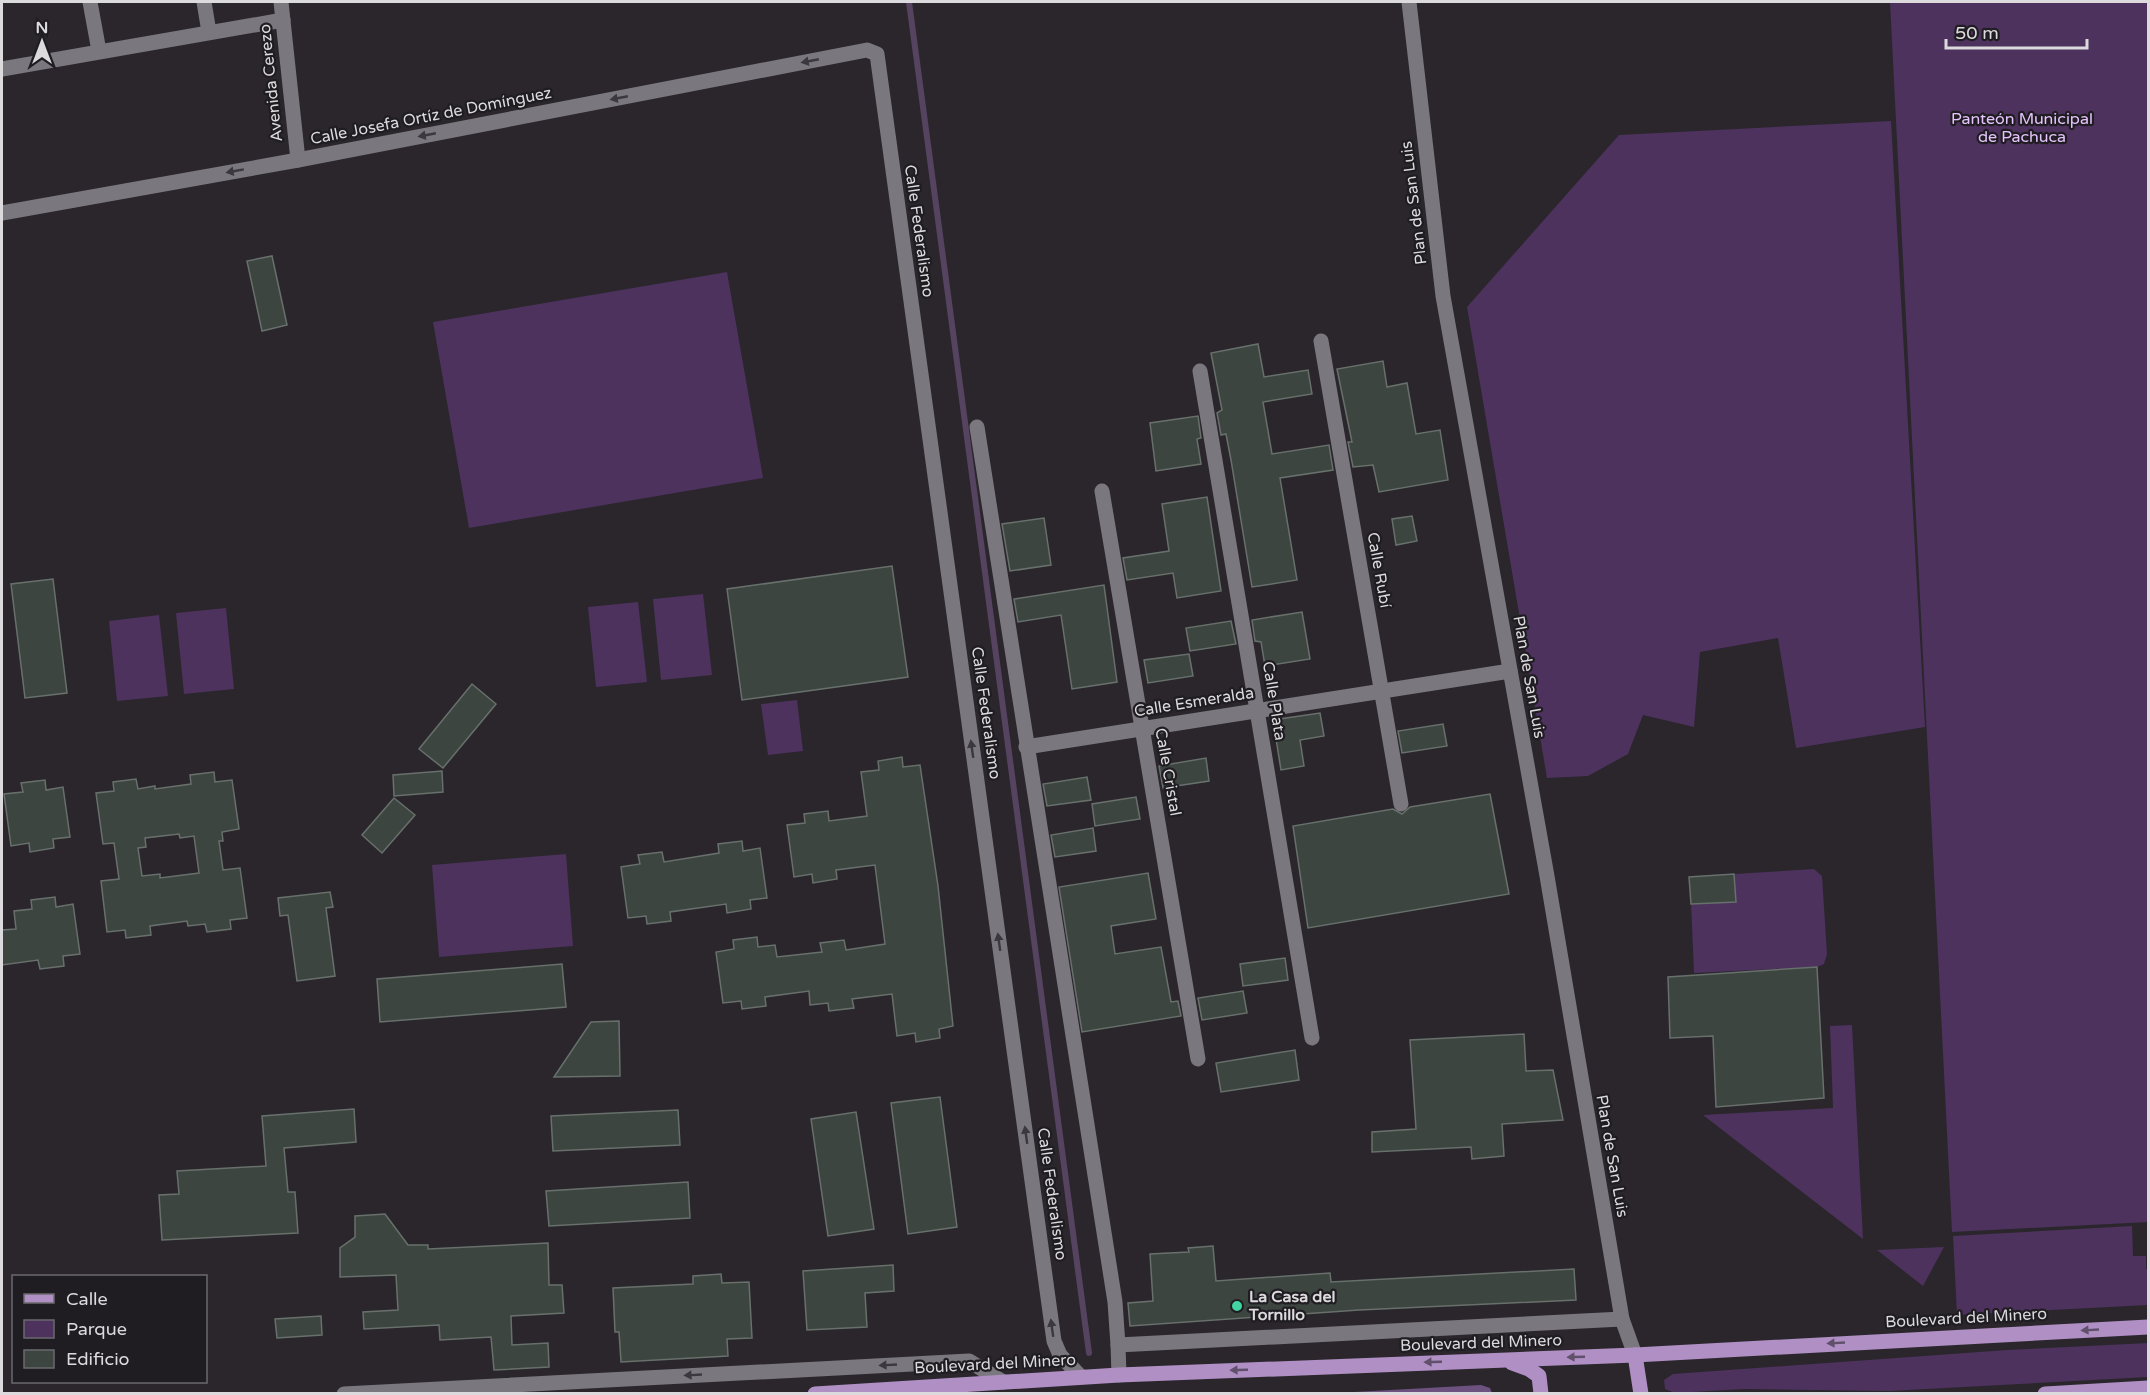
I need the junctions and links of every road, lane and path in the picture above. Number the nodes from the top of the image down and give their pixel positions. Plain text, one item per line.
1 (90, 2) edge
2 (204, 2) edge
3 (280, 2) edge
4 (1408, 2) edge
5 (283, 20) junction
6 (209, 32) junction
7 (867, 50) joint
8 (99, 51) junction
9 (2, 69) edge
10 (298, 160) junction
11 (2, 213) edge
12 (1321, 341) dead end
13 (1200, 371) dead end
14 (977, 427) dead end
15 (1102, 491) dead end
16 (1510, 671) junction
17 (1381, 691) junction
18 (1257, 711) junction
19 (1142, 729) junction
20 (1026, 747) junction
21 (1401, 804) dead end
22 (1312, 1038) dead end
23 (1198, 1059) dead end
24 (1622, 1319) junction
25 (2148, 1327) edge
26 (1118, 1345) junction
27 (1635, 1355) junction
28 (1492, 1360) junction
29 (1119, 1375) junction
30 (1080, 1377) junction
31 (1003, 1382) junction
32 (2148, 1388) edge
33 (344, 1394) edge
34 (815, 1394) edge
35 (1541, 1394) edge
36 (1641, 1394) edge
37 (2044, 1394) edge

1 - 8 street
2 - 6 street
3 - 5 street, Avenida Cerezo
4 - 16 street, Plan de San Luis
5 - 6 street
5 - 10 street, Avenida Cerezo
6 - 8 street
7 -> 10 street, Calle Josefa Ortíz de Domínguez
30 -> 7 street, Calle Federalismo
8 - 9 street
10 -> 11 street, Calle Josefa Ortíz de Domínguez
12 - 17 street, Calle Rubí
13 - 18 street, Calle Plata
14 - 20 street, Calle Federalismo
15 - 19 street, Calle Cristal
16 - 17 street, Calle Esmeralda
16 - 24 street, Plan de San Luis
17 - 18 street, Calle Esmeralda
17 - 21 street, Calle Rubí
18 - 19 street, Calle Esmeralda
18 - 22 street, Calle Plata
19 - 20 street, Calle Esmeralda
19 - 23 street, Calle Cristal
20 - 26 street, Calle Federalismo
24 - 26 street
24 - 27 street, Plan de San Luis
25 -> 27 main road, Boulevard del Minero
26 - 29 street, Calle Federalismo
27 -> 28 main road, Boulevard del Minero
27 - 36 main road
28 -> 29 main road, Boulevard del Minero
28 - 35 main road
29 - 30 main road, Boulevard del Minero
30 - 31 main road, Boulevard del Minero
31 -> 33 street
31 - 34 main road, Boulevard del Minero
32 - 37 main road

